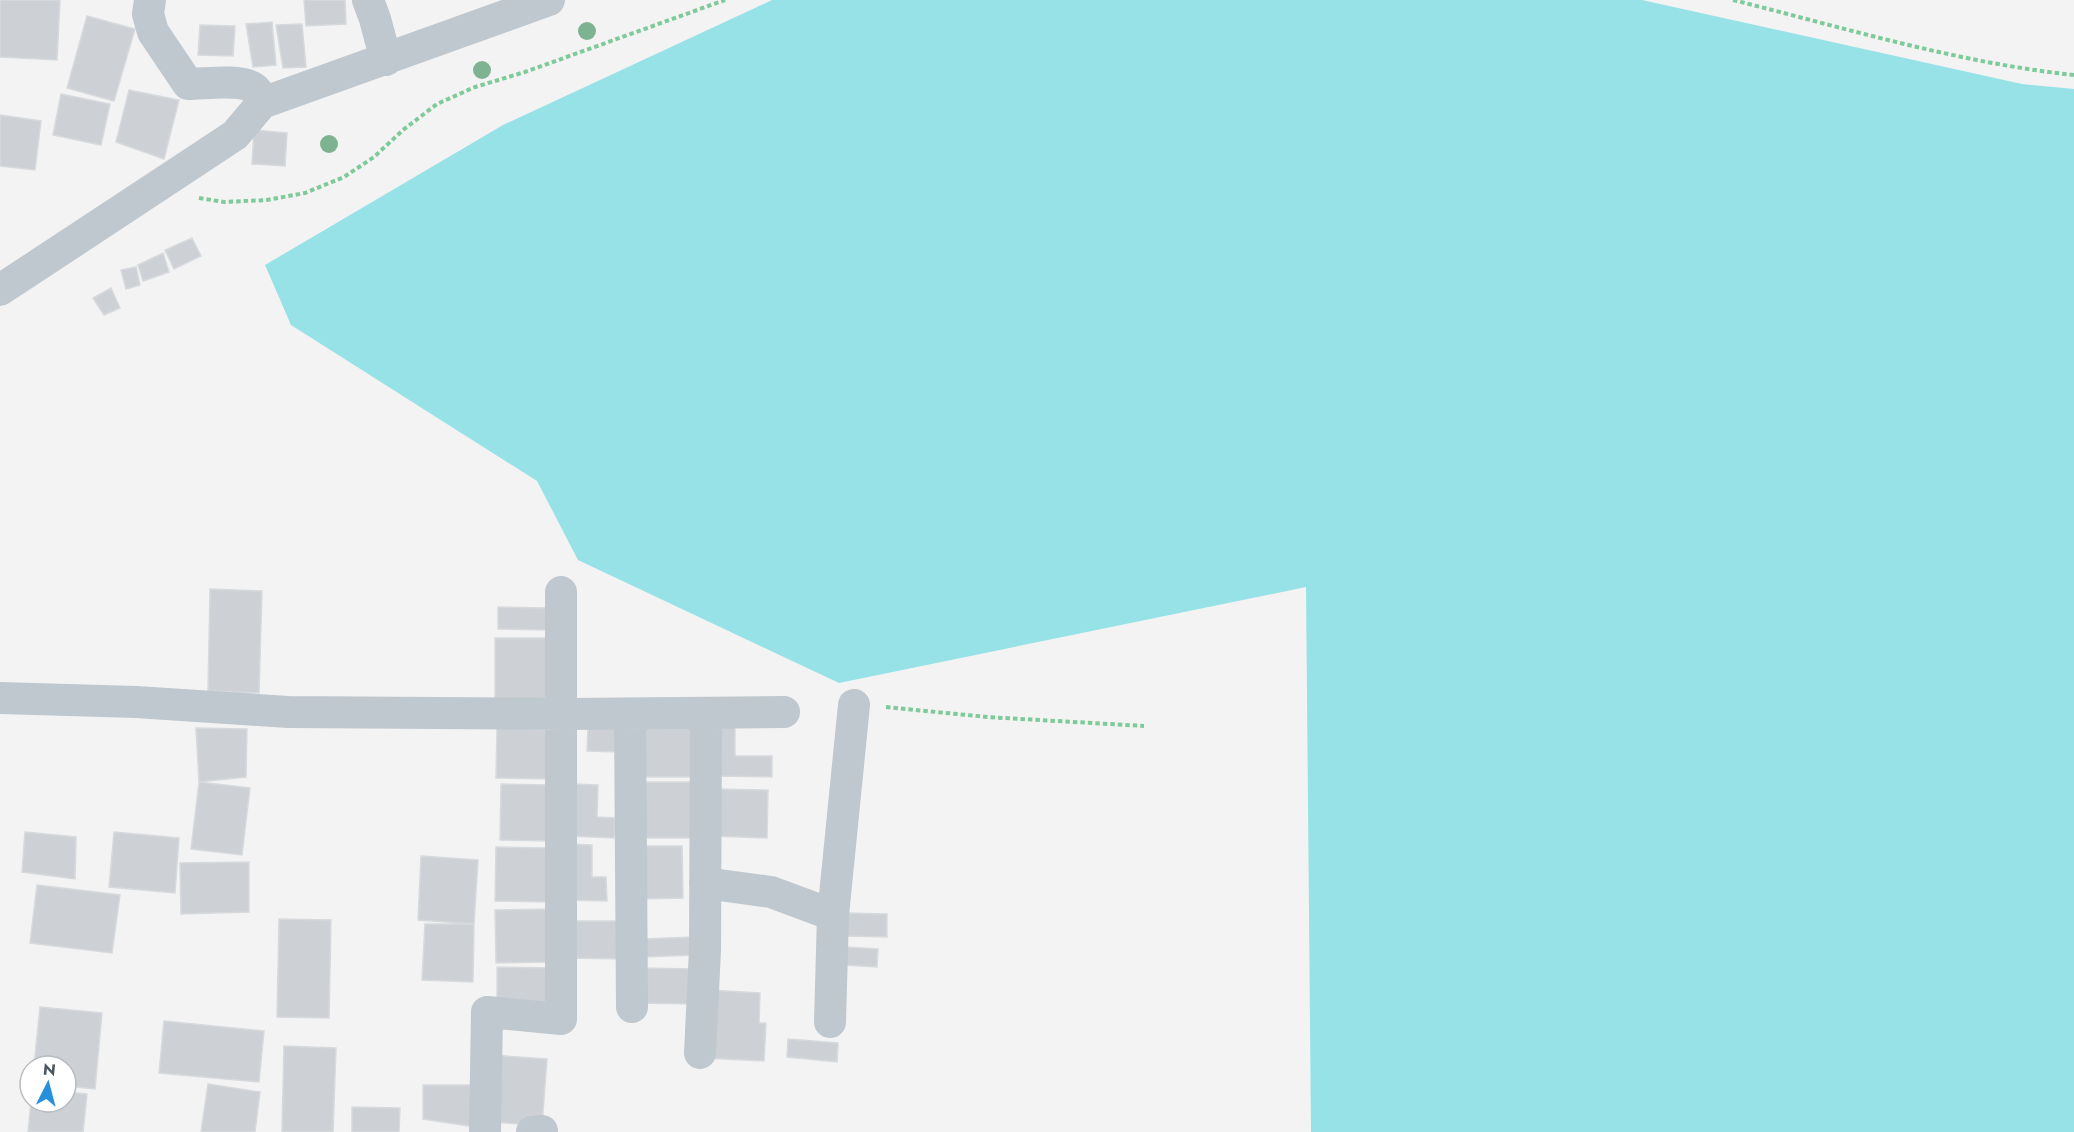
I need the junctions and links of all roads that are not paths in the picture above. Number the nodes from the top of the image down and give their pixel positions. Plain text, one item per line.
1 (150, 0) edge
2 (368, 0) edge
3 (549, 0) edge
4 (386, 60) junction
5 (262, 103) junction
6 (0, 290) edge
7 (561, 592) dead end
8 (0, 698) edge
9 (854, 705) road end
10 (784, 712) dead end
11 (706, 713) junction
12 (561, 714) junction
13 (630, 714) junction
14 (705, 883) junction
15 (833, 915) junction
16 (632, 1007) dead end
17 (830, 1022) dead end
18 (700, 1053) dead end
19 (485, 1132) edge

1 - 5 street
2 - 4 street
3 - 4 street
4 - 5 street
5 - 6 street
7 - 12 street
8 - 12 street
9 - 15 street
10 - 11 street
11 - 13 street
11 - 14 street
12 - 13 street
12 - 19 street
13 - 16 street
14 - 15 street
14 - 18 street
15 - 17 street

